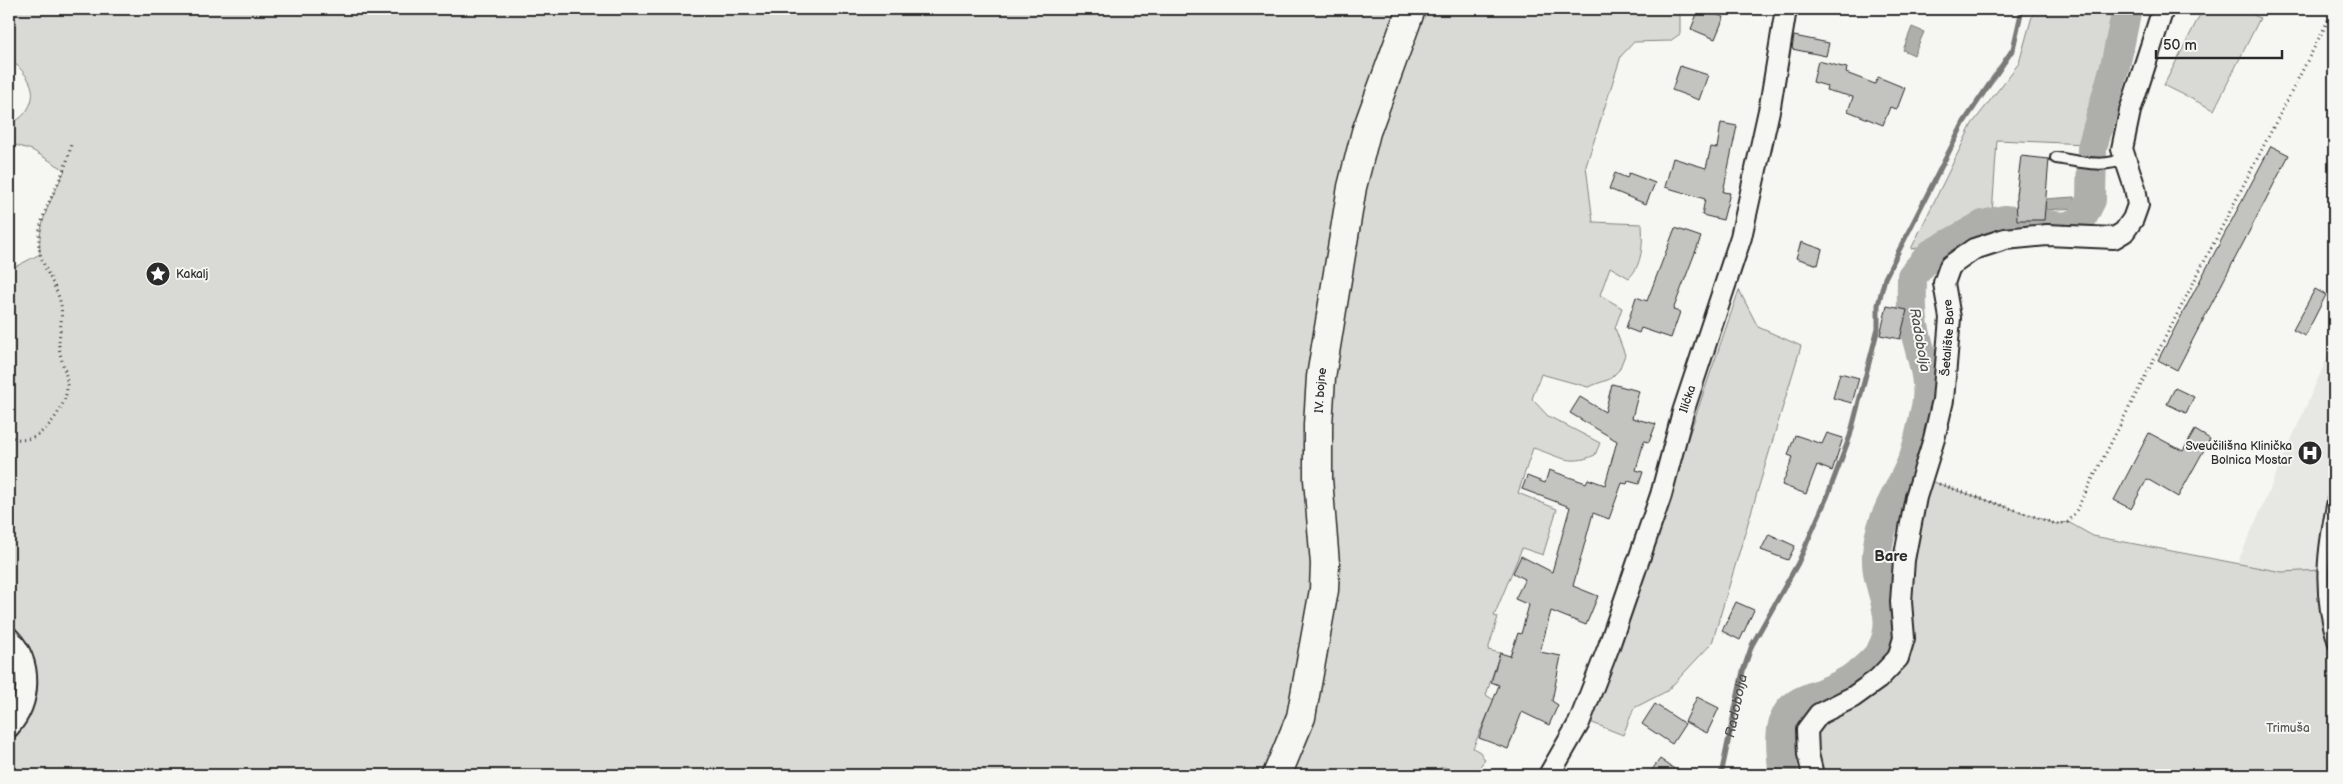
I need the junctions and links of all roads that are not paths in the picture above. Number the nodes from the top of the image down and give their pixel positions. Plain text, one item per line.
1 (1411, 9) edge
2 (1786, 9) edge
3 (2163, 9) edge
4 (2056, 158) dead end
5 (2125, 158) junction
6 (2334, 496) edge
7 (2333, 637) edge
8 (9, 638) edge
9 (9, 727) edge
10 (1277, 775) edge
11 (1549, 775) edge
12 (1813, 775) edge

1 - 10 main road, IV. bojne
2 - 11 street, Ilićka
3 - 5 street, Šetalište Bare
4 - 5 lane
5 - 12 street, Šetalište Bare
6 - 7 lane
8 - 9 street

